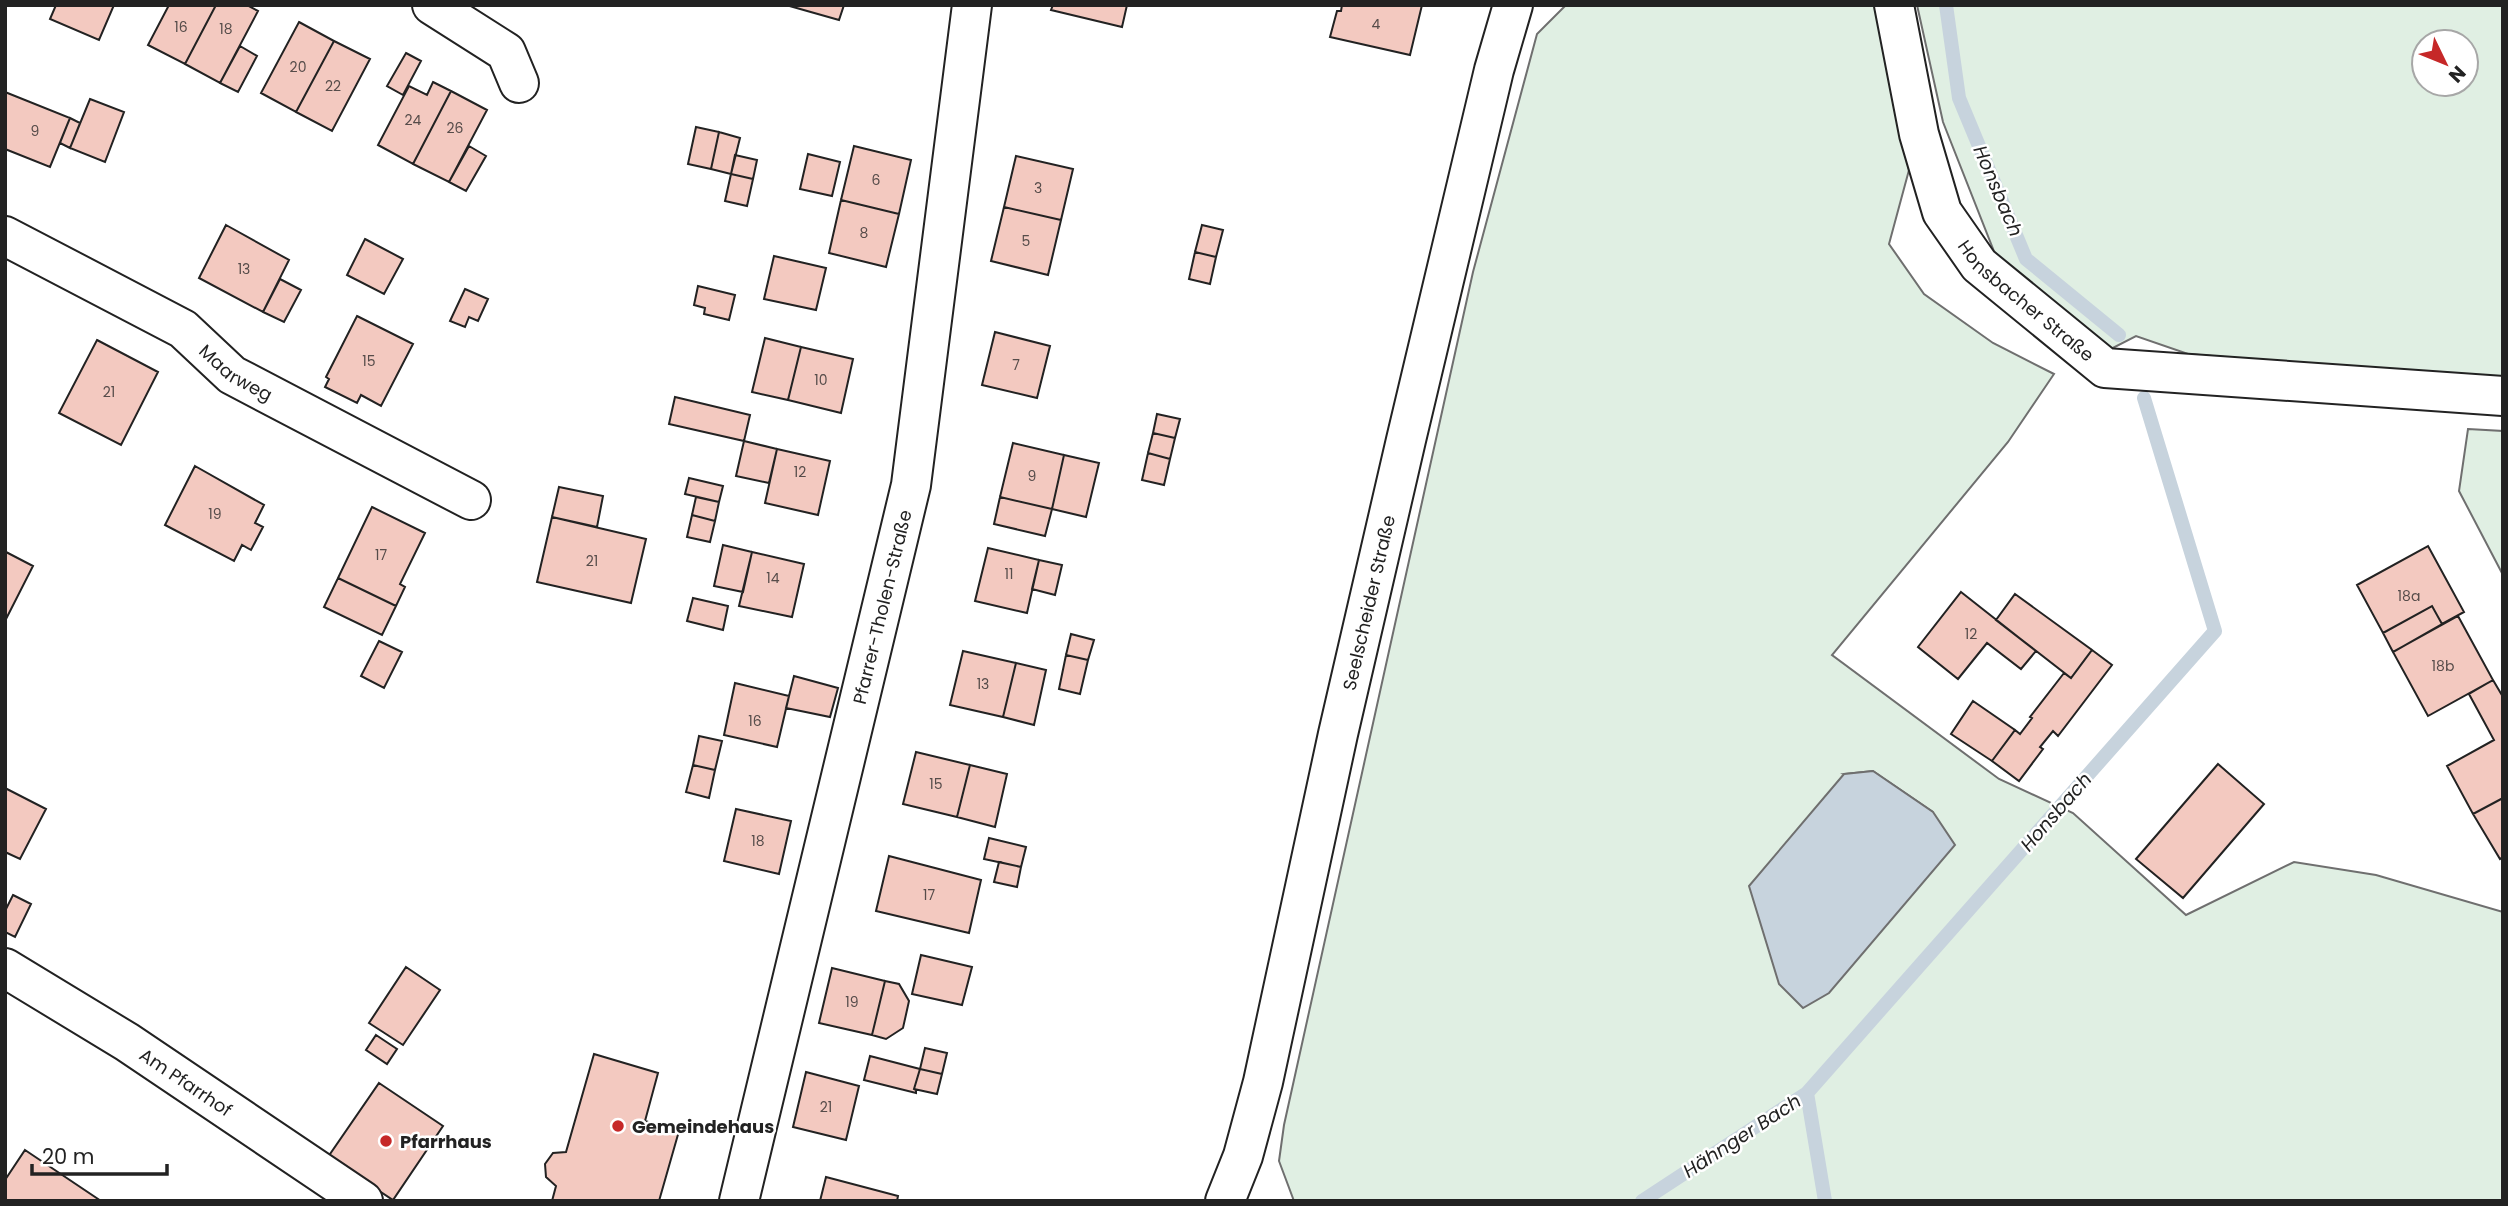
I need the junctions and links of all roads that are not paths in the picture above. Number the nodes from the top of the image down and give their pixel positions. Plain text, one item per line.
1 (432, 5) edge
2 (972, 5) edge
3 (1513, 5) edge
4 (1894, 5) edge
5 (519, 83) dead end
6 (5, 236) edge
7 (2503, 396) edge
8 (471, 500) dead end
9 (5, 968) edge
10 (363, 1201) edge
11 (739, 1201) edge
12 (1225, 1201) edge

1 - 5 street
2 - 11 street, Pfarrer-Tholen-Straße
3 - 12 street, Seelscheider Straße
4 - 7 street, Honsbacher Straße
6 - 8 street, Maarweg
9 - 10 street, Am Pfarrhof

